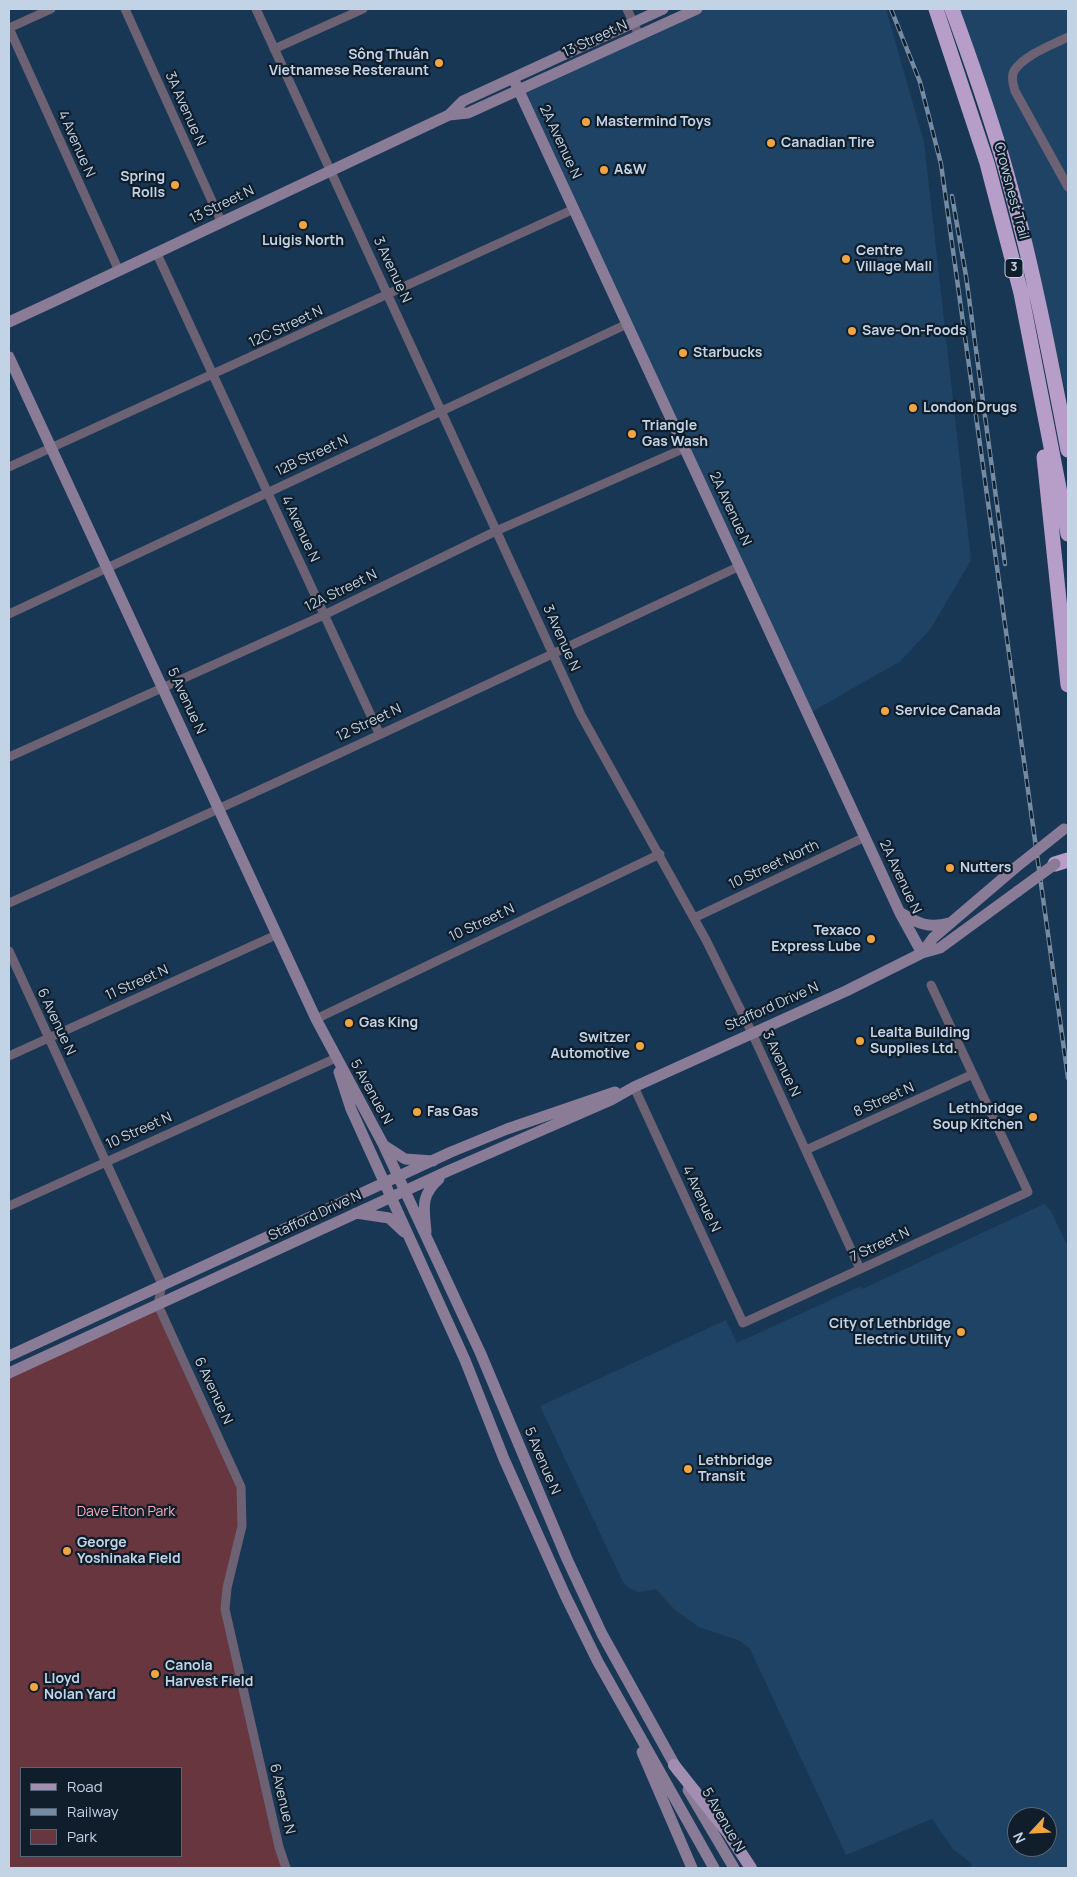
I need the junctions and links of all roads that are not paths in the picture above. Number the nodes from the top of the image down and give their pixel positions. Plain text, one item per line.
1 (51, 9) edge
2 (125, 9) edge
3 (256, 9) edge
4 (363, 9) edge
5 (627, 9) edge
6 (663, 9) edge
7 (698, 9) edge
8 (936, 9) edge
9 (952, 9) edge
10 (633, 22) junction
11 (9, 28) edge
12 (639, 35) junction
13 (1068, 37) edge
14 (274, 49) junction
15 (513, 78) junction
16 (519, 90) junction
17 (449, 115) junction
18 (331, 170) junction
19 (1068, 187) edge
20 (574, 209) junction
21 (221, 221) junction
22 (157, 254) junction
23 (119, 271) junction
24 (388, 295) junction
25 (9, 322) edge
26 (627, 324) junction
27 (1045, 330) junction
28 (9, 357) edge
29 (1036, 368) junction
30 (213, 376) junction
31 (442, 410) junction
32 (1068, 418) edge
33 (52, 448) junction
34 (685, 448) junction
35 (1068, 450) edge
36 (9, 467) edge
37 (268, 492) junction
38 (496, 531) junction
39 (1068, 534) edge
40 (740, 566) junction
41 (108, 569) junction
42 (9, 614) edge
43 (324, 615) junction
44 (553, 654) junction
45 (1068, 684) edge
46 (164, 689) junction
47 (379, 733) junction
48 (9, 758) edge
49 (220, 810) junction
50 (1066, 828) edge
51 (865, 837) junction
52 (660, 854) junction
53 (1065, 858) edge
54 (9, 904) edge
55 (900, 913) junction
56 (694, 918) junction
57 (953, 922) junction
58 (276, 935) junction
59 (9, 951) edge
60 (922, 953) junction
61 (931, 985) dead end
62 (316, 1018) junction
63 (752, 1032) junction
64 (48, 1038) junction
65 (9, 1056) edge
66 (336, 1058) junction
67 (973, 1074) junction
68 (634, 1087) junction
69 (383, 1144) junction
70 (806, 1150) junction
71 (106, 1161) junction
72 (435, 1161) junction
73 (448, 1171) junction
74 (398, 1178) junction
75 (384, 1184) junction
76 (404, 1191) junction
77 (390, 1197) junction
78 (9, 1206) edge
79 (356, 1213) junction
80 (409, 1238) junction
81 (426, 1239) junction
82 (860, 1269) junction
83 (162, 1284) junction
84 (158, 1305) junction
85 (743, 1323) joint
86 (9, 1356) edge
87 (9, 1373) edge
88 (635, 1729) junction
89 (674, 1765) junction
90 (286, 1868) edge
91 (692, 1868) edge
92 (714, 1868) edge
93 (734, 1868) edge
94 (751, 1868) edge

1 - 11 street
2 - 21 street, 3A Avenue N
3 - 14 street, 3 Avenue N
4 - 14 street
5 - 10 street
6 - 10 main road, 13 Street N
7 - 12 main road, 13 Street N
8 - 29 highway, Crowsnest Trail / 3
9 - 27 highway, Crowsnest Trail / 3
10 - 12 street
10 - 15 main road, 13 Street N
11 - 23 street, 4 Avenue N
12 - 16 main road, 13 Street N
13 - 19 street
14 - 18 street, 3 Avenue N
15 - 16 main road, 2A Avenue N
15 - 17 main road, 13 Street N
16 - 17 main road, 13 Street N
16 - 20 main road, 2A Avenue N
17 - 18 main road, 13 Street N
18 - 21 main road, 13 Street N
18 - 24 street, 3 Avenue N
20 - 24 street, 12C Street N
20 - 26 main road, 2A Avenue N
21 - 22 main road, 13 Street N
22 - 23 main road, 13 Street N
22 - 30 street, 4 Avenue N
23 - 25 main road, 13 Street N
24 - 30 street, 12C Street N
24 - 31 street, 3 Avenue N
26 - 31 street, 12B Street N
26 - 34 main road, 2A Avenue N
27 - 32 highway
27 - 35 highway, Crowsnest Trail / 3
28 - 33 main road, 5 Avenue N
29 - 39 highway, Crowsnest Trail / 3
29 - 45 highway
30 - 33 street, 12C Street N
30 - 37 street, 4 Avenue N
31 - 37 street, 12B Street N
31 - 38 street, 3 Avenue N
33 - 36 street, 12C Street N
33 - 41 main road, 5 Avenue N
34 - 38 street, 12A Street N
34 - 40 main road, 2A Avenue N
37 - 41 street, 12B Street N
37 - 43 street, 4 Avenue N
38 - 43 street, 12A Street N
38 - 44 street, 3 Avenue N
40 - 44 street, 12 Street N
40 - 51 main road, 2A Avenue N
41 - 42 street, 12B Street N
41 - 46 main road, 5 Avenue N
43 - 46 street, 12A Street N
43 - 47 street, 4 Avenue N
44 - 47 street, 12 Street N
44 - 52 street, 3 Avenue N
46 - 48 street, 12A Street N
46 - 49 main road, 5 Avenue N
47 - 49 street, 12 Street N
49 - 54 street, 12 Street N
49 - 58 main road, 5 Avenue N
50 - 57 main road, Stafford Drive N, bridge
51 - 55 main road, 2A Avenue N
51 - 56 street, 10 Street North
52 - 56 street, 3 Avenue N
52 - 62 street, 10 Street N
53 - 60 main road, Stafford Drive N, bridge
55 - 57 main road
55 - 60 main road, 2A Avenue N
56 - 63 street, 3 Avenue N
57 - 60 main road, Stafford Drive N
58 - 62 main road, 5 Avenue N
58 - 64 street, 11 Street N
59 - 64 street, 6 Avenue N
60 - 63 main road, Stafford Drive N
61 - 67 street
62 - 66 main road, 5 Avenue N
63 - 68 main road, Stafford Drive N
63 - 70 street, 3 Avenue N
64 - 65 street, 11 Street N
64 - 71 street, 6 Avenue N
66 - 69 main road, 5 Avenue N
66 - 71 street, 10 Street N
66 - 75 main road, 5 Avenue N
67 - 70 street, 8 Street N
67 - 82 street, 7 Street N
68 - 72 main road, Stafford Drive N
68 - 73 main road, Stafford Drive N
68 - 85 street, 4 Avenue N
69 - 72 main road
69 - 74 main road, 5 Avenue N
70 - 82 street, 3 Avenue N
71 - 78 street, 10 Street N
71 - 83 street, 6 Avenue N
72 - 74 main road, Stafford Drive N
73 - 76 main road, Stafford Drive N
73 - 81 main road
74 - 75 main road, Stafford Drive N
74 - 76 main road, 5 Avenue N
75 - 77 main road, 5 Avenue N
75 - 83 main road, Stafford Drive N
76 - 77 main road, Stafford Drive N
76 - 81 main road, 5 Avenue N
77 - 79 main road, Stafford Drive N
77 - 80 main road, 5 Avenue N
79 - 80 main road
79 - 84 main road, Stafford Drive N
80 - 88 main road, 5 Avenue N
81 - 89 main road, 5 Avenue N
82 - 85 street, 7 Street N
83 - 84 street
83 - 86 main road, Stafford Drive N
84 - 87 main road, Stafford Drive N
84 - 90 street, 6 Avenue N
88 - 91 main road
88 - 92 main road, 5 Avenue N
89 - 93 main road, 5 Avenue N
89 - 94 main road

